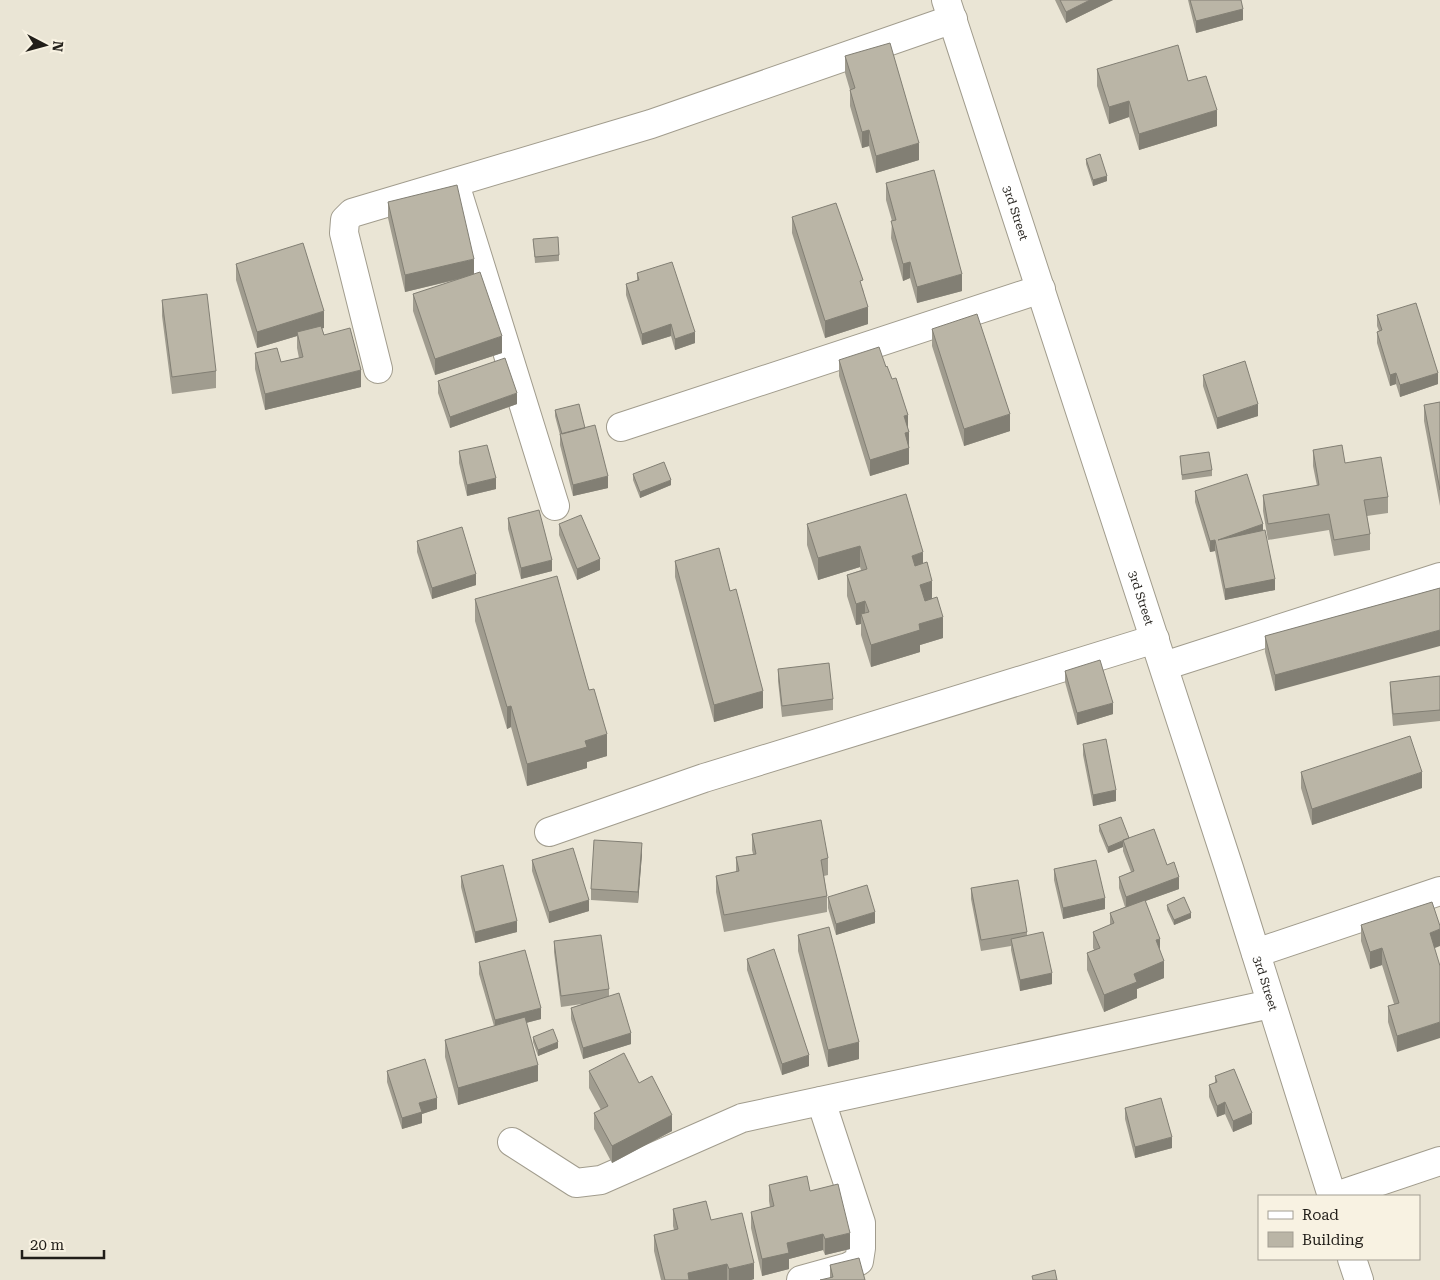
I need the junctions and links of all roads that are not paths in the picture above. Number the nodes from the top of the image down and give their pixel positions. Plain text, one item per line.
1 (950, 10) edge
2 (455, 184) junction
3 (1041, 288) junction
4 (378, 369) dead end
5 (620, 427) dead end
6 (555, 506) dead end
7 (1440, 577) edge
8 (1155, 639) junction
9 (1164, 666) junction
10 (550, 832) dead end
11 (1440, 891) edge
12 (1256, 953) junction
13 (1270, 1004) junction
14 (821, 1101) junction
15 (512, 1142) dead end
16 (1440, 1161) edge
17 (1334, 1195) edge
18 (1337, 1195) edge
19 (1352, 1260) edge
20 (801, 1280) edge
21 (1359, 1280) edge

1 - 2 street
1 - 3 street, 3rd Street
2 - 4 street
2 - 6 street
3 - 5 street
3 - 8 street, 3rd Street
7 - 9 street
8 - 9 street, 3rd Street
8 - 10 street
9 - 12 street, 3rd Street
11 - 12 street
12 - 13 street, 3rd Street
13 - 14 street
13 - 17 street, 3rd Street
14 - 15 street
14 - 20 street
16 - 18 street
19 - 21 street

